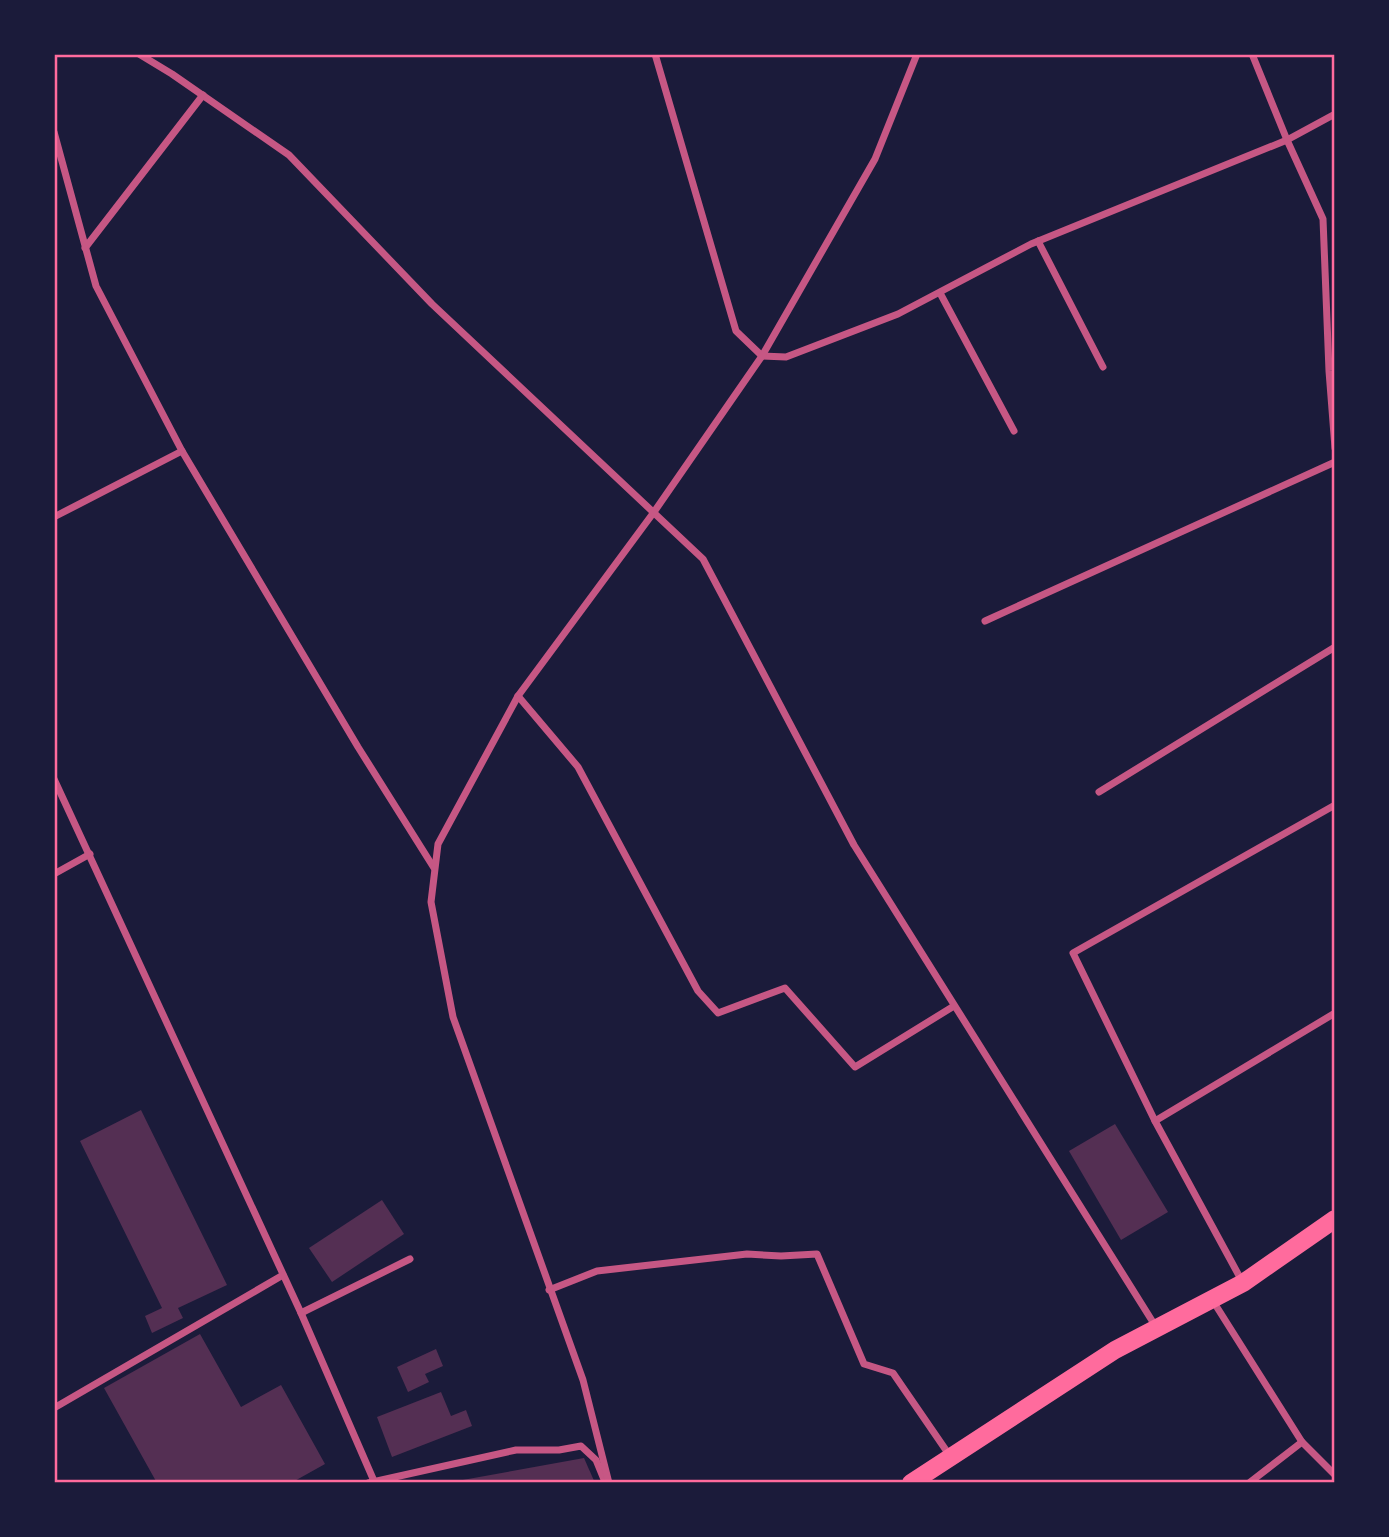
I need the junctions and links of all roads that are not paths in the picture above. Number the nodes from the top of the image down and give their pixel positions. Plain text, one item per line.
1 (139, 54) edge
2 (655, 54) edge
3 (917, 54) edge
4 (1252, 54) edge
5 (203, 95) junction
6 (1335, 114) edge
7 (54, 132) edge
8 (1287, 140) junction
9 (1038, 242) junction
10 (85, 248) junction
11 (1335, 292) edge
12 (940, 293) junction
13 (1326, 295) junction
14 (762, 356) junction
15 (1104, 367) dead end
16 (1014, 432) dead end
17 (1335, 445) edge
18 (182, 451) junction
19 (1335, 462) edge
20 (654, 512) junction
21 (54, 517) edge
22 (985, 621) dead end
23 (1335, 647) edge
24 (518, 696) junction
25 (54, 779) edge
26 (1099, 792) dead end
27 (1335, 805) edge
28 (90, 854) junction
29 (435, 869) junction
30 (54, 874) edge
31 (954, 1006) junction
32 (1335, 1013) edge
33 (1156, 1121) junction
34 (1335, 1219) edge
35 (410, 1259) dead end
36 (284, 1275) junction
37 (1243, 1283) junction
38 (550, 1290) junction
39 (1213, 1301) junction
40 (301, 1313) junction
41 (1156, 1328) junction
42 (54, 1408) edge
43 (1302, 1442) junction
44 (950, 1457) junction
45 (1335, 1475) edge
46 (371, 1482) edge
47 (607, 1483) edge
48 (911, 1483) edge
49 (1249, 1483) edge

1 - 5 street
2 - 14 street
3 - 14 street
4 - 8 street
5 - 10 street
5 - 20 street
6 - 8 street
7 - 10 street
8 - 9 street
8 - 13 street
9 - 12 street
9 - 15 street
10 - 18 street
11 - 13 street
12 - 14 street
12 - 16 street
13 - 17 street
14 - 20 street
18 - 21 street
18 - 29 street
19 - 22 street
20 - 24 street
20 - 31 street
23 - 26 street
24 - 29 street
24 - 31 street
25 - 28 street
27 - 33 street
28 - 30 street
28 - 36 street
29 - 38 street
31 - 41 street
32 - 33 street
33 - 37 street
34 - 37 main road
35 - 40 street
36 - 40 street
36 - 42 street
37 - 39 main road
38 - 44 street
38 - 47 street
39 - 41 main road
39 - 43 street
40 - 46 street
41 - 44 main road
43 - 45 street
43 - 49 street
44 - 48 main road
46 - 47 street

